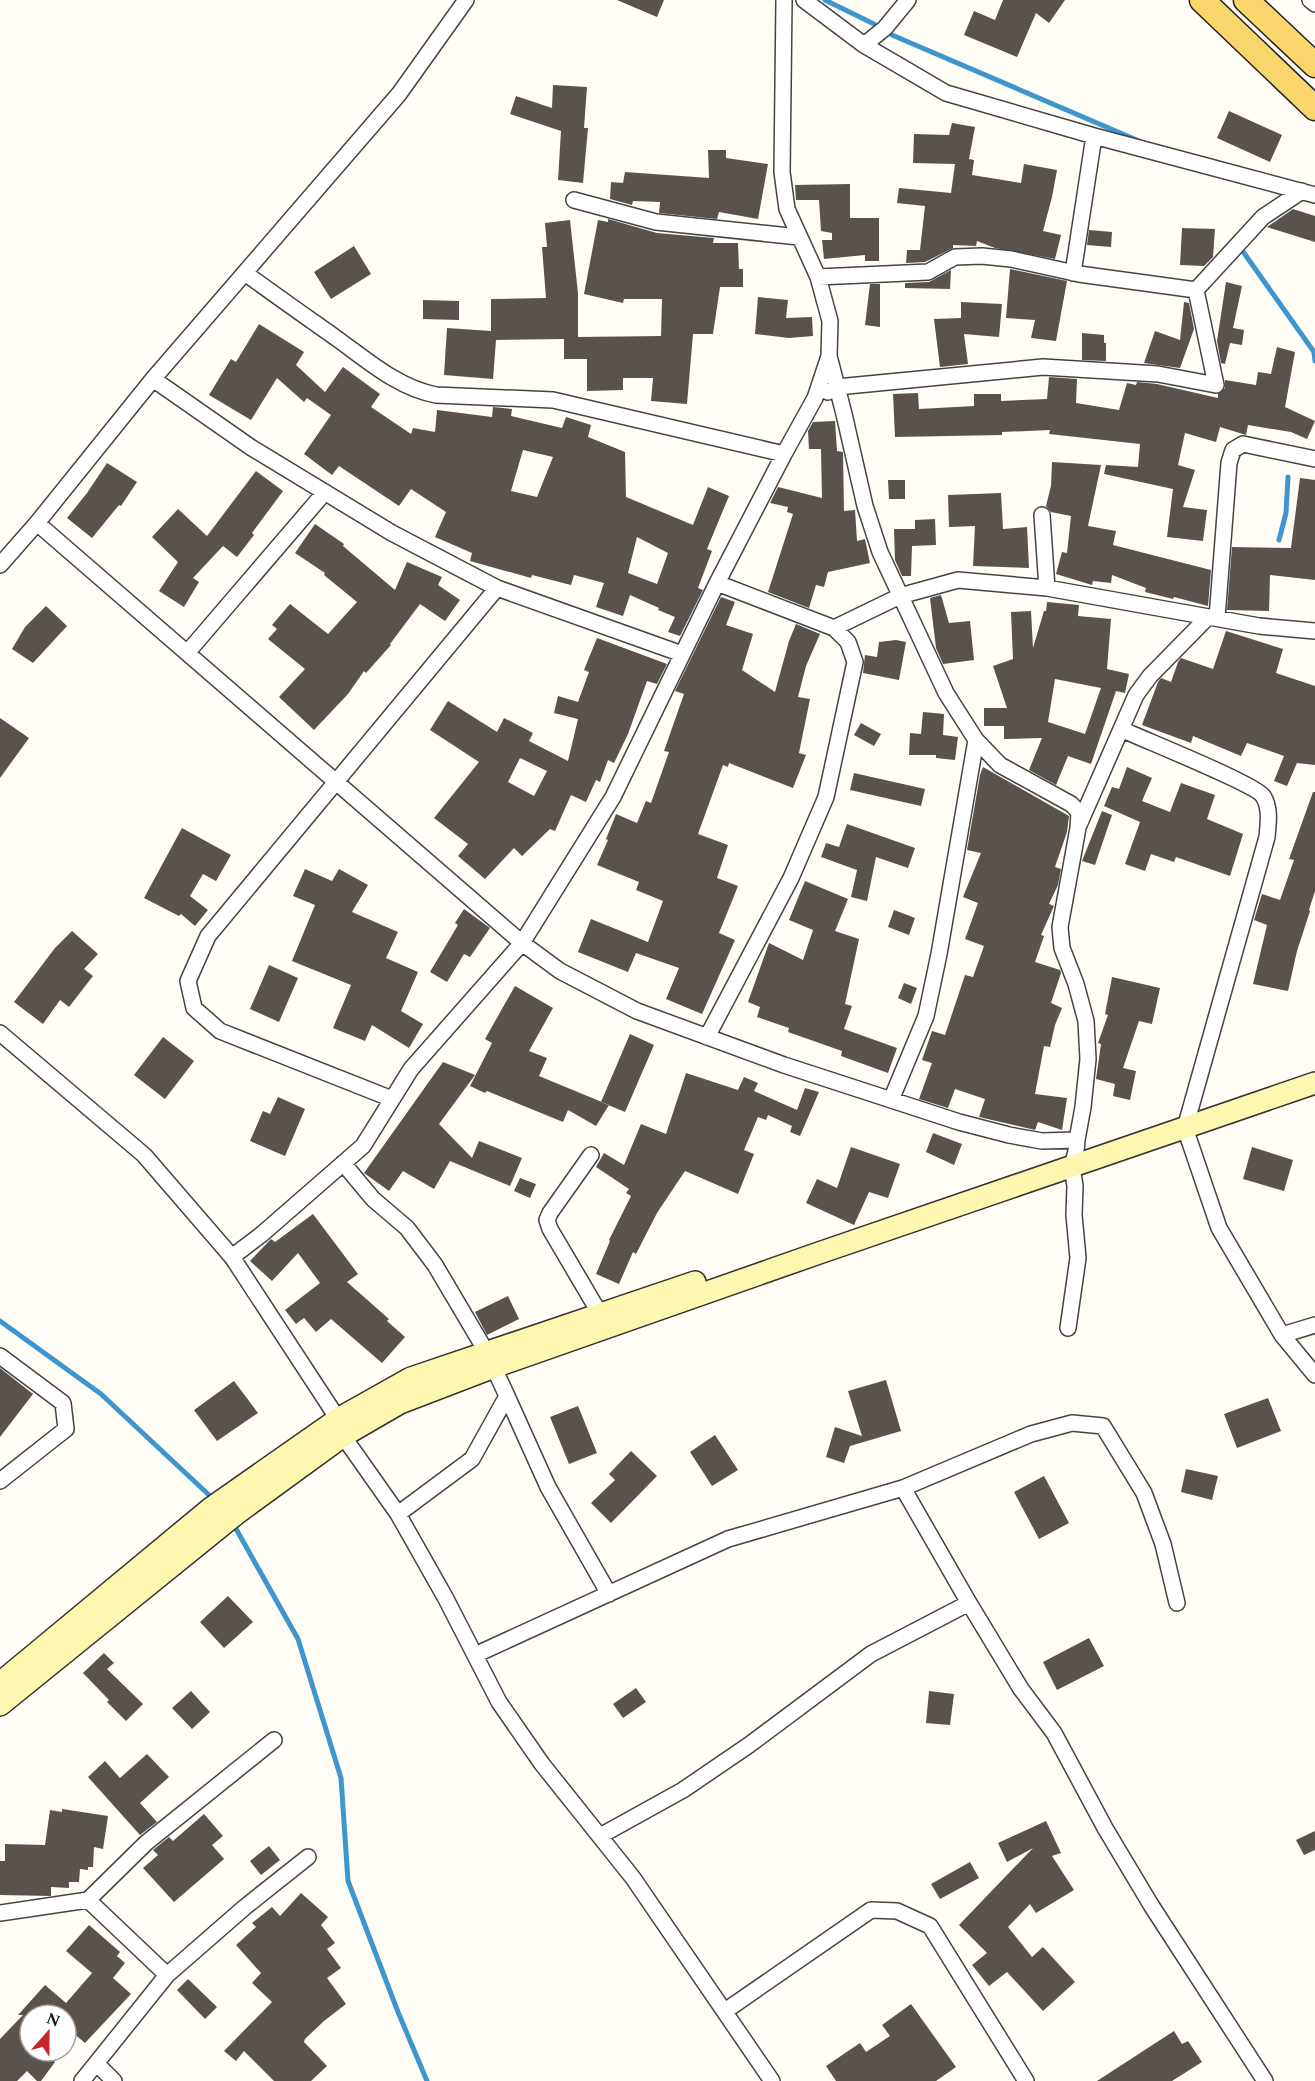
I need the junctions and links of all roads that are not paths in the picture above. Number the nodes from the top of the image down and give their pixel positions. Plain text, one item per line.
1 (466, 0) edge
2 (784, 0) edge
3 (804, 0) edge
4 (908, 0) edge
5 (1202, 0) edge
6 (1246, 0) edge
7 (1310, 0) edge
8 (1315, 4) edge
9 (864, 45) junction
10 (1315, 65) edge
11 (1315, 108) edge
12 (1094, 136) junction
13 (1309, 193) edge
14 (574, 200) dead end
15 (799, 237) junction
16 (245, 273) junction
17 (1073, 273) junction
18 (818, 277) junction
19 (1196, 290) junction
20 (829, 356) junction
21 (153, 379) junction
22 (837, 387) junction
23 (815, 398) junction
24 (784, 454) junction
25 (1315, 459) edge
26 (325, 492) junction
27 (1042, 515) dead end
28 (37, 523) junction
29 (0, 565) edge
30 (717, 583) junction
31 (497, 588) junction
32 (1047, 588) junction
33 (900, 596) junction
34 (1213, 617) junction
35 (834, 628) junction
36 (1315, 631) edge
37 (187, 653) junction
38 (682, 654) junction
39 (1121, 729) junction
40 (976, 740) junction
41 (336, 781) junction
42 (1078, 828) junction
43 (522, 943) junction
44 (0, 1033) edge
45 (707, 1036) junction
46 (1315, 1072) edge
47 (1315, 1083) edge
48 (392, 1099) junction
49 (891, 1100) junction
50 (1188, 1120) junction
51 (1075, 1153) junction
52 (591, 1155) dead end
53 (343, 1162) junction
54 (232, 1257) junction
55 (600, 1314) junction
56 (1315, 1325) edge
57 (1068, 1328) dead end
58 (1282, 1335) junction
59 (0, 1356) edge
60 (491, 1360) junction
61 (1315, 1376) edge
62 (507, 1396) junction
63 (341, 1427) junction
64 (0, 1481) edge
65 (903, 1488) junction
66 (398, 1514) junction
67 (609, 1594) junction
68 (969, 1603) junction
69 (1177, 1603) dead end
70 (475, 1655) junction
71 (0, 1683) edge
72 (0, 1705) edge
73 (274, 1740) dead end
74 (600, 1836) junction
75 (308, 1857) dead end
76 (88, 1900) junction
77 (0, 1913) edge
78 (167, 1975) junction
79 (725, 2011) junction
80 (97, 2064) junction
81 (82, 2081) edge
82 (114, 2081) edge
83 (772, 2081) edge
84 (1026, 2081) edge
85 (1265, 2081) edge

1 - 16 street
2 - 15 street
3 - 9 street
4 - 9 street
5 - 11 main road
6 - 10 main road
7 - 8 street
9 - 12 street
12 - 13 street
12 - 17 street
13 - 19 street
14 - 15 street
15 - 18 street
16 - 21 street
16 - 24 street
17 - 18 street
17 - 19 street
18 - 20 street
19 - 22 street
20 - 22 street
20 - 23 street
21 - 26 street
21 - 28 street
22 - 23 street
22 - 33 street
23 - 24 street
24 - 30 street
25 - 34 street
26 - 31 street
26 - 37 street
27 - 32 street
28 - 29 street
28 - 37 street
30 - 35 street
30 - 38 street
31 - 38 street
31 - 41 street
32 - 33 street
32 - 34 street
33 - 35 street
33 - 40 street
34 - 36 street
34 - 39 street
35 - 45 street
37 - 41 street
38 - 43 street
39 - 42 street
39 - 50 street
40 - 42 street
40 - 49 street
41 - 43 street
41 - 48 street
42 - 51 street
43 - 45 street
43 - 48 street
44 - 54 street
45 - 49 street
46 - 50 main road
47 - 50 main road
48 - 53 street
49 - 51 street
50 - 51 main road
50 - 58 street
51 - 55 main road
51 - 57 street
51 - 60 main road
52 - 55 street
53 - 54 street
53 - 60 street
54 - 63 street
55 - 60 main road
56 - 58 street
58 - 61 street
59 - 64 street
60 - 62 street
60 - 63 main road
62 - 66 street
62 - 67 street
63 - 66 street
63 - 71 main road
63 - 72 main road
65 - 67 street
65 - 68 street
65 - 69 street
66 - 70 street
67 - 70 street
68 - 74 street
68 - 85 street
70 - 74 street
73 - 76 street
74 - 79 street
75 - 78 street
76 - 77 street
76 - 78 street
78 - 80 street
79 - 83 street
79 - 84 street
80 - 81 street
80 - 82 street

